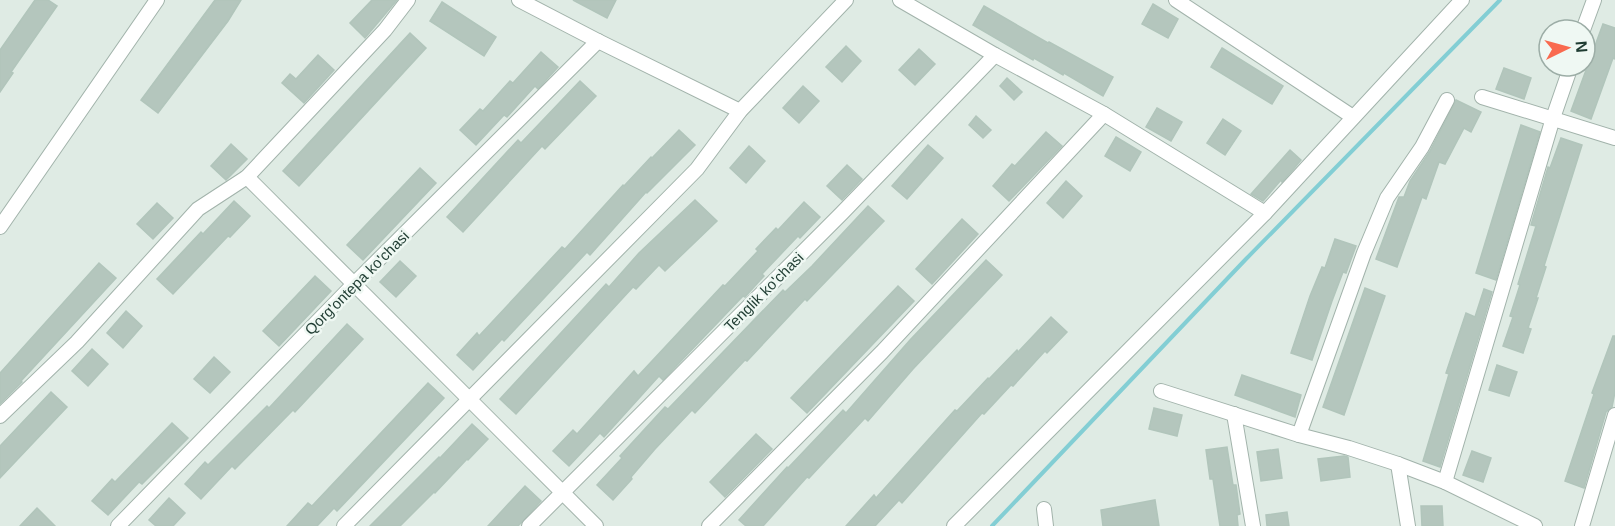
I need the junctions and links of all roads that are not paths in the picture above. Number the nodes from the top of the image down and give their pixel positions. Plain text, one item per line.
1 (158, 0) edge
2 (408, 0) edge
3 (519, 0) edge
4 (846, 0) edge
5 (900, 0) edge
6 (1176, 0) edge
7 (1462, 0) edge
8 (1594, 0) edge
9 (1587, 18) edge
10 (598, 41) junction
11 (995, 55) junction
12 (1567, 78) edge
13 (1482, 97) dead end
14 (1447, 100) dead end
15 (740, 111) junction
16 (1104, 114) junction
17 (1353, 117) junction
18 (1553, 118) junction
19 (1615, 138) edge
20 (247, 177) junction
21 (1264, 213) junction
22 (0, 227) edge
23 (354, 284) junction
24 (1161, 390) dead end
25 (469, 400) junction
26 (1234, 414) junction
27 (1615, 415) edge
28 (0, 416) edge
29 (1299, 435) junction
30 (1398, 464) junction
31 (1445, 482) junction
32 (562, 493) junction
33 (1044, 509) dead end
34 (118, 526) edge
35 (344, 526) edge
36 (529, 526) edge
37 (596, 526) edge
38 (709, 526) edge
39 (954, 526) edge
40 (1046, 526) edge
41 (1253, 526) edge
42 (1408, 526) edge
43 (1534, 526) edge
44 (1582, 526) edge

1 - 22 street
2 - 20 street
3 - 10 street
4 - 15 street
5 - 11 street
6 - 17 street
7 - 17 street
8 - 9 street
10 - 15 street
10 - 23 street, Qorg'ontepa ko'chasi
11 - 16 street
11 - 32 street, Tenglik ko'chasi
12 - 18 street
13 - 18 street
14 - 29 street
15 - 25 street
16 - 21 street
16 - 38 street
17 - 21 street
18 - 19 street
18 - 31 street
20 - 23 street
20 - 28 street
21 - 39 street
23 - 25 street
23 - 34 street, Qorg'ontepa ko'chasi
24 - 26 street
25 - 32 street
25 - 35 street
26 - 29 street
26 - 41 street
27 - 44 street
29 - 30 street
30 - 31 street
30 - 42 street
31 - 43 street
32 - 36 street, Tenglik ko'chasi
32 - 37 street
33 - 40 street

